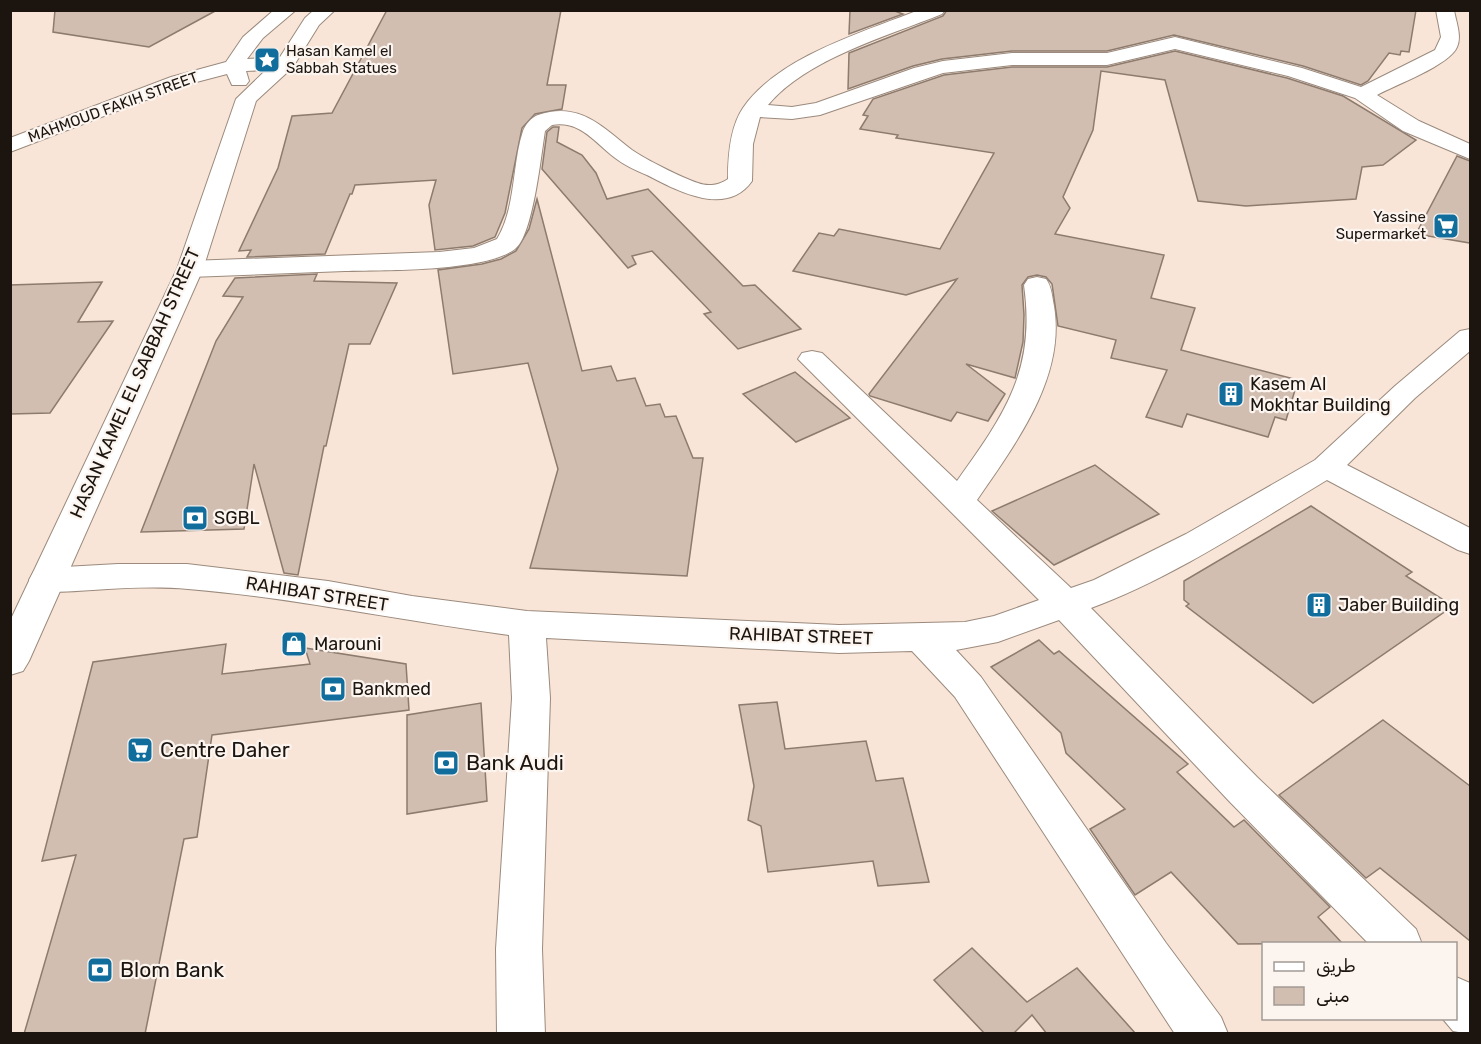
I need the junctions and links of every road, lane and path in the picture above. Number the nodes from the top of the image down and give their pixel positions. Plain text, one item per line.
1 (287, 10) edge
2 (326, 10) edge
3 (936, 10) edge
4 (1445, 10) edge
5 (286, 63) junction
6 (234, 66) junction
7 (1362, 94) junction
8 (246, 99) junction
9 (752, 110) junction
10 (10, 146) edge
11 (1470, 152) edge
12 (190, 269) junction
13 (1037, 285) dead end
14 (1470, 337) edge
15 (812, 359) dead end
16 (1326, 467) junction
17 (959, 502) junction
18 (1470, 542) edge
19 (46, 580) junction
20 (1066, 605) junction
21 (527, 624) junction
22 (923, 639) junction
23 (10, 661) edge
24 (1398, 942) edge
25 (1457, 1002) edge
26 (1470, 1015) edge
27 (520, 1034) edge
28 (1204, 1034) edge

1 - 6 street
2 - 5 street
3 - 9 street
4 - 7 street
5 - 6 street, MAHMOUD FAKIH STREET
5 - 8 street
6 - 8 street
6 - 10 street, MAHMOUD FAKIH STREET
7 - 9 street
7 - 11 street
8 - 12 street, HASAN KAMEL EL SABBAH STREET
9 - 12 street
12 - 19 street, HASAN KAMEL EL SABBAH STREET
13 - 17 street
14 - 16 street, RAHIBAT STREET
15 - 17 street
16 - 18 street
16 - 20 street, RAHIBAT STREET
17 - 20 street
19 - 21 street, RAHIBAT STREET
19 - 23 street, HASAN KAMEL EL SABBAH STREET
20 - 22 street, RAHIBAT STREET
20 - 24 street
21 - 22 street, RAHIBAT STREET
21 - 27 street
22 - 28 street
25 - 26 street

